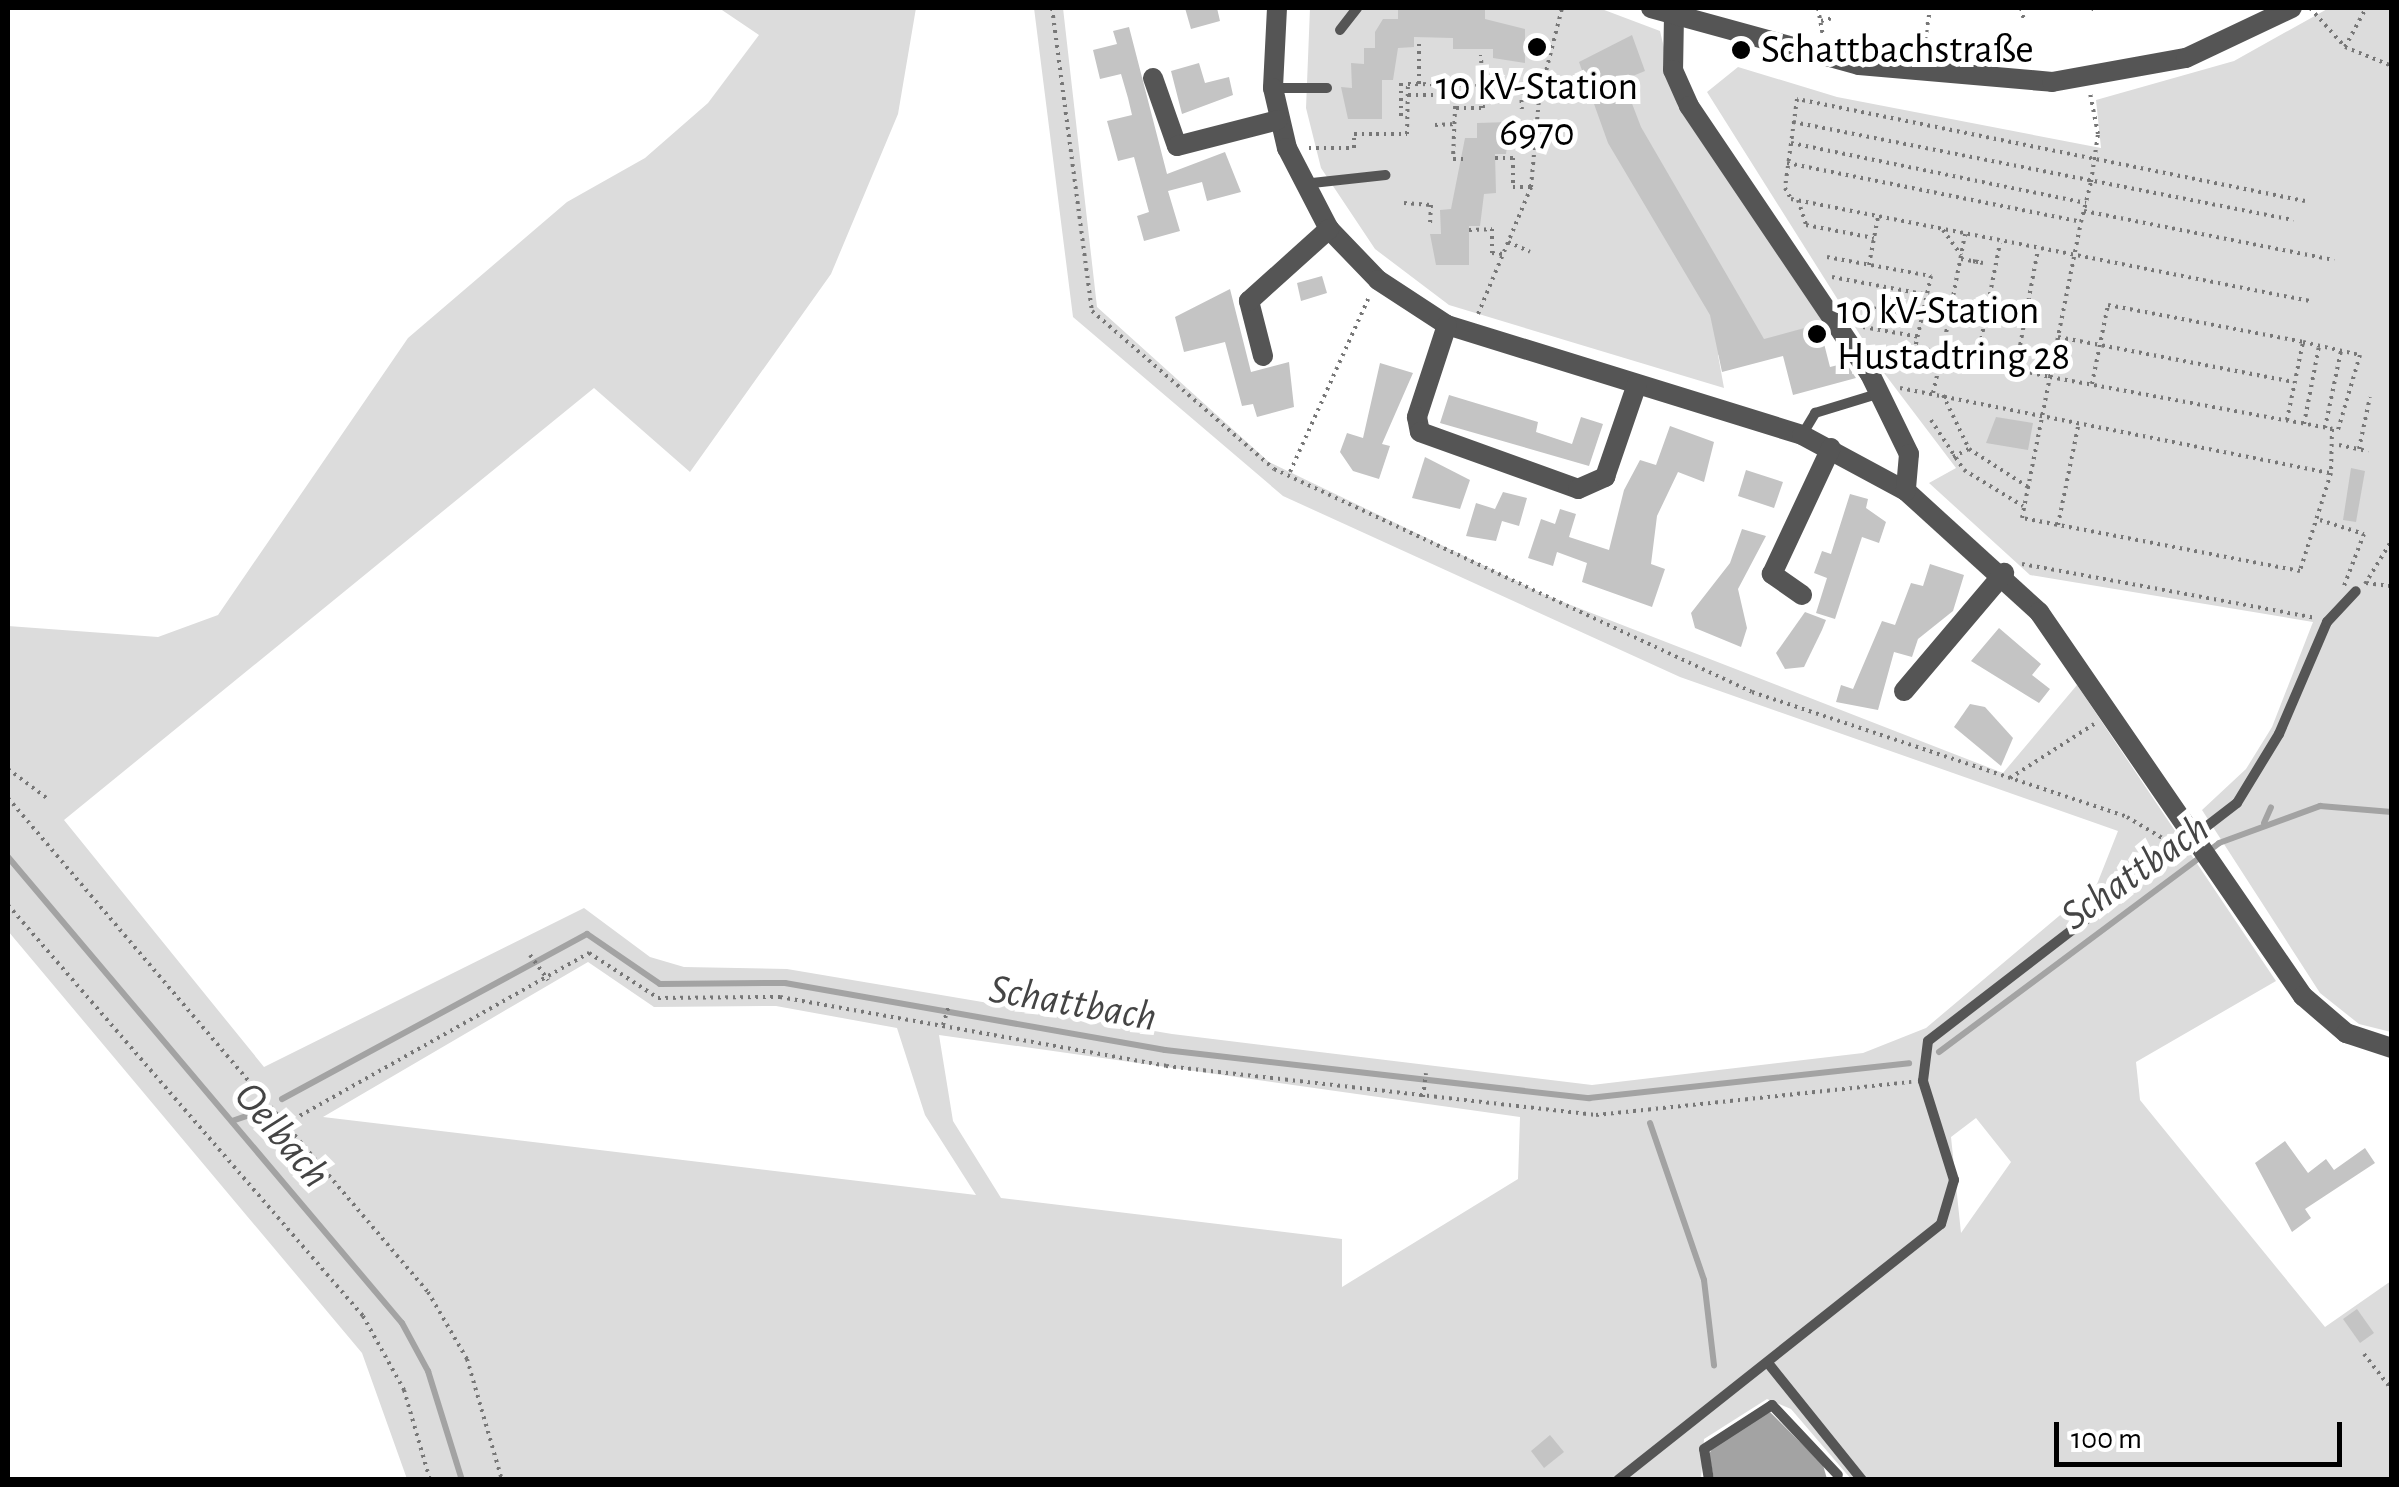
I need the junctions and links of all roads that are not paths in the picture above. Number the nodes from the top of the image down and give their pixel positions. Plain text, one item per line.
1 (1277, 8) edge
2 (1357, 8) edge
3 (1651, 8) edge
4 (2292, 8) edge
5 (1674, 15) junction
6 (1340, 30) dead end
7 (1153, 78) dead end
8 (1274, 88) junction
9 (1327, 88) dead end
10 (1278, 120) junction
11 (1386, 175) dead end
12 (1302, 184) junction
13 (1329, 228) junction
14 (1447, 325) junction
15 (1264, 356) dead end
16 (1637, 384) junction
17 (1876, 394) junction
18 (1802, 435) junction
19 (1830, 448) junction
20 (1906, 491) junction
21 (2004, 573) junction
22 (2361, 587) road end
23 (1802, 595) dead end
24 (1904, 691) dead end
25 (2202, 846) junction
26 (2392, 1048) edge
27 (1768, 1363) junction
28 (1844, 1458) junction
29 (1837, 1477) edge
30 (1618, 1480) edge
31 (1710, 1480) edge
32 (1862, 1480) edge

1 - 8 street
2 - 6 lane
3 - 5 street
4 - 5 street
5 - 17 street
7 - 10 street
8 - 9 lane
8 - 10 street
10 - 12 street
11 - 12 lane
12 - 13 street
13 - 14 street
13 - 15 street
14 - 16 street
14 - 16 street
16 - 18 street
17 - 18 lane
17 - 20 street
18 - 19 street
19 - 20 street
19 - 23 street
20 - 21 street
21 - 24 street
21 - 25 street
22 - 25 lane
25 - 26 street
25 - 27 lane
27 - 28 lane
27 - 30 lane
28 - 29 lane
28 - 32 lane
29 - 31 lane

